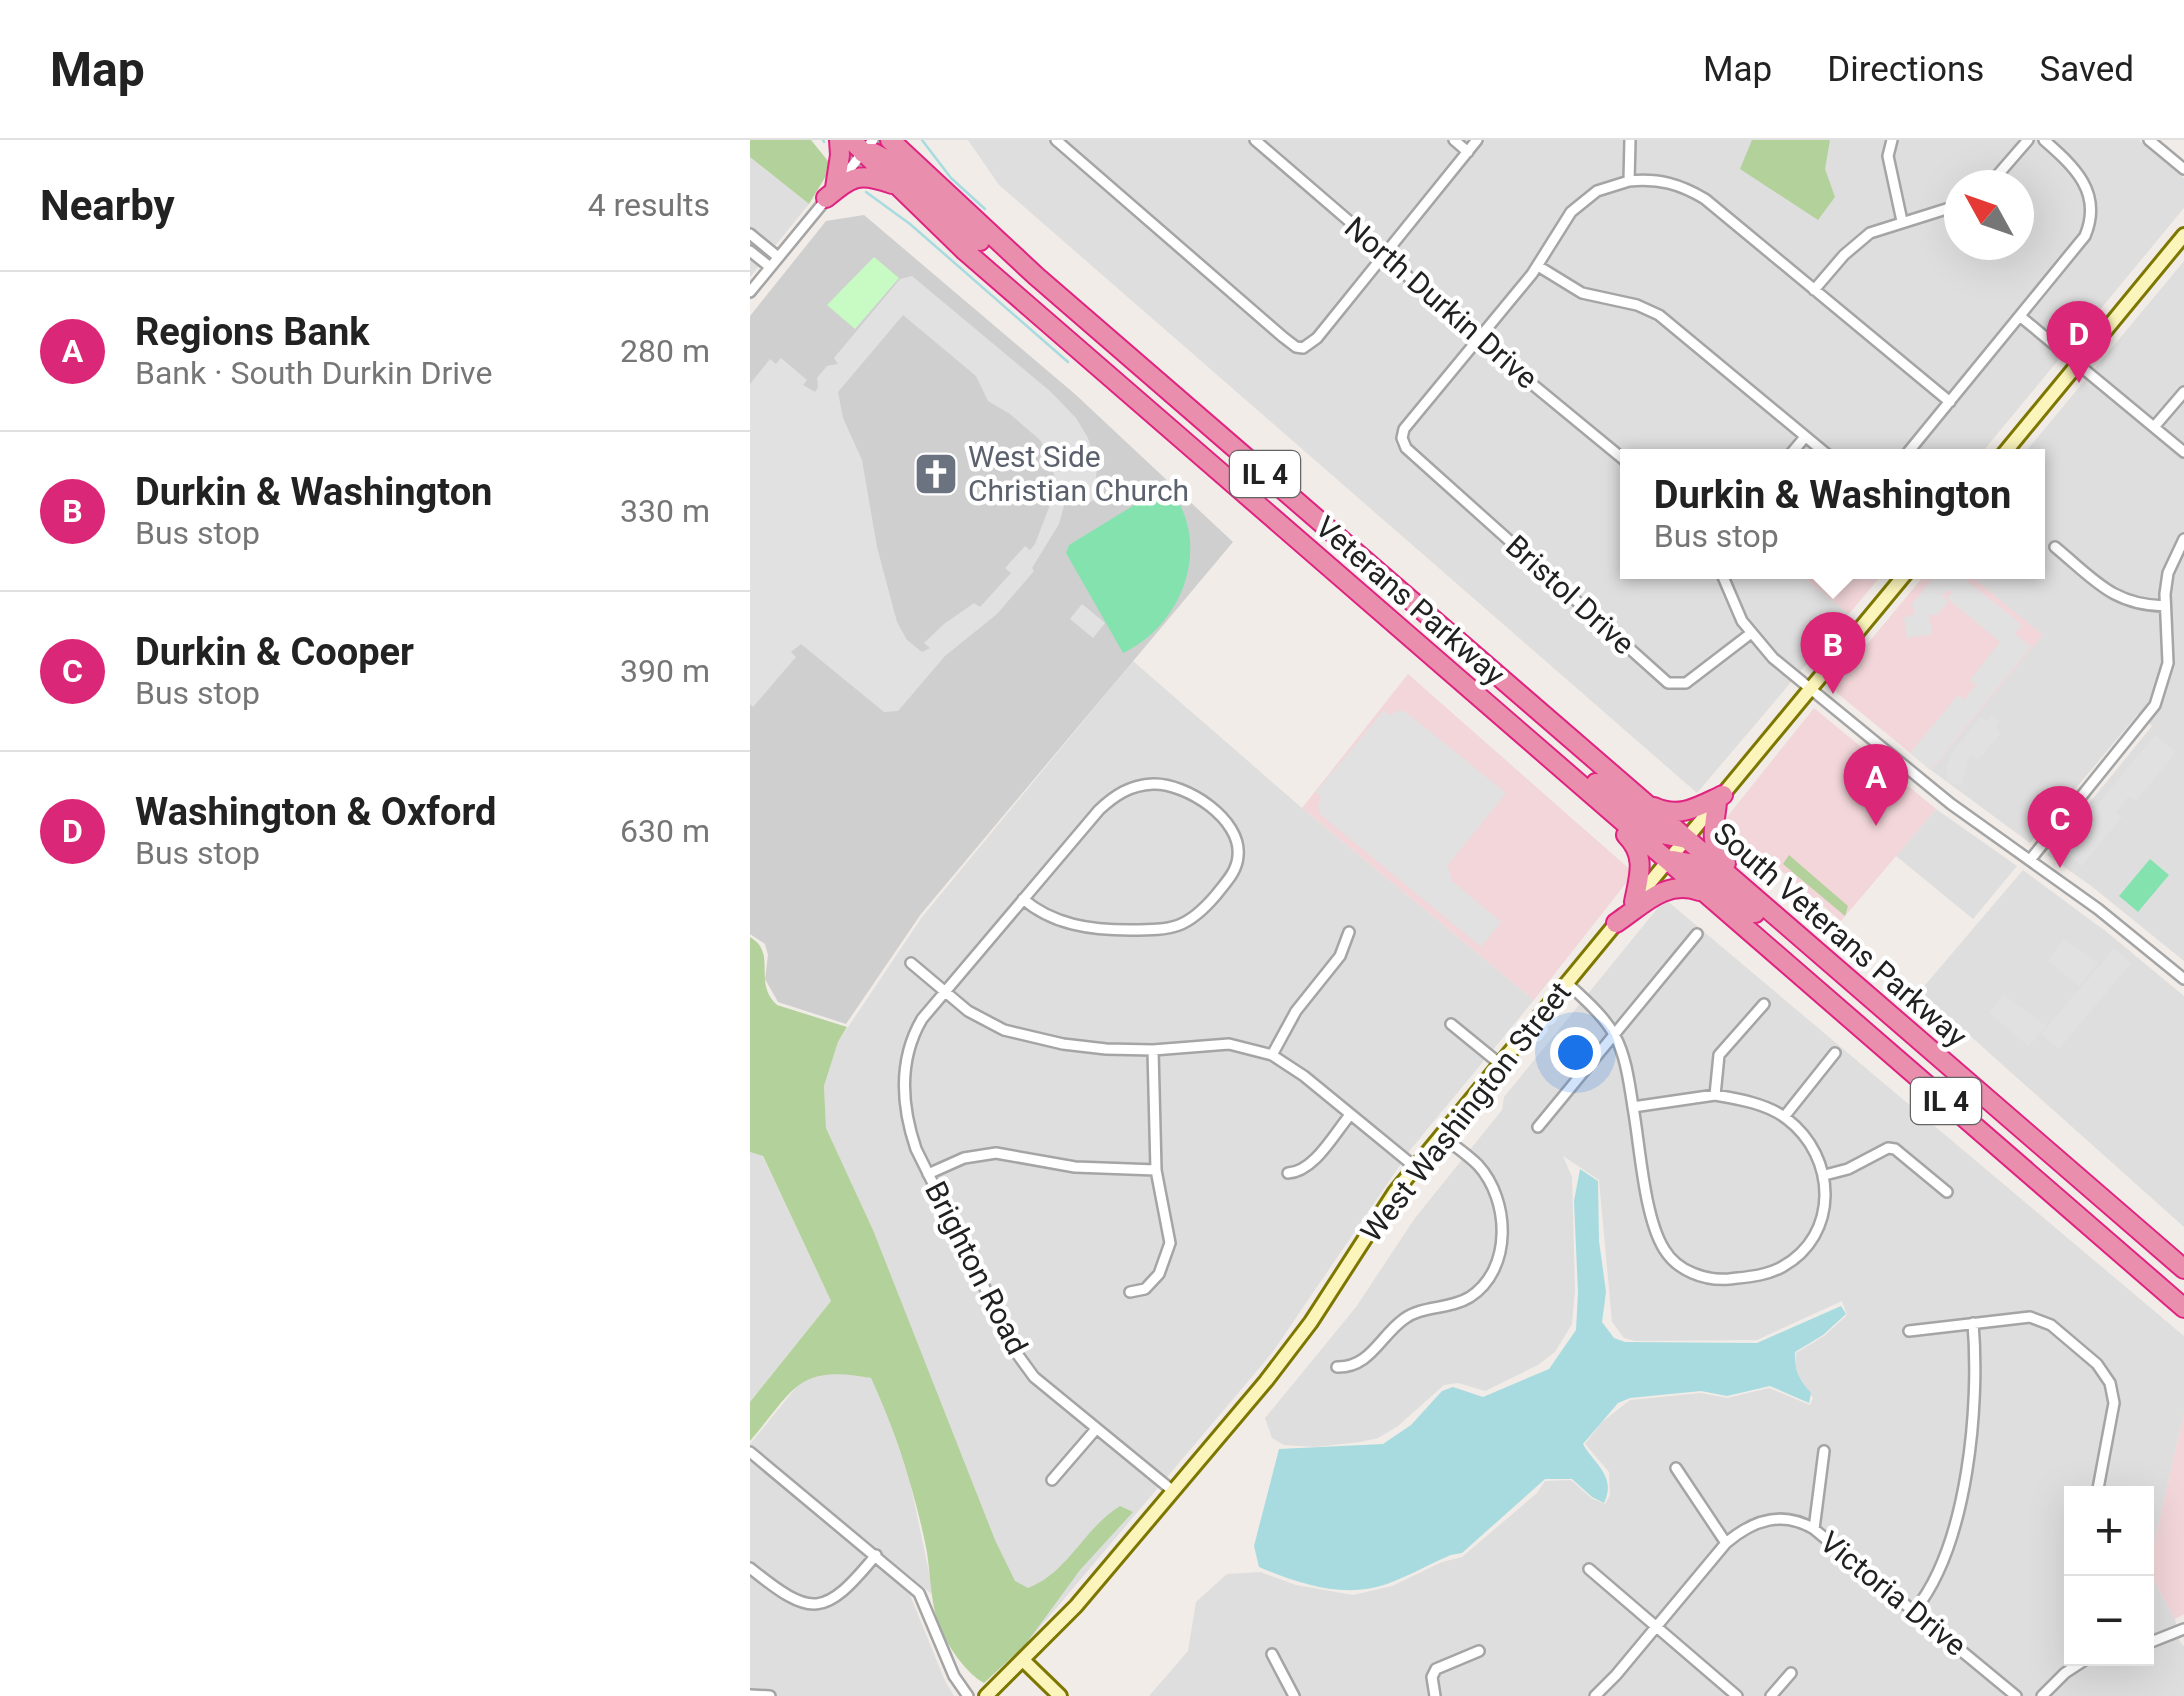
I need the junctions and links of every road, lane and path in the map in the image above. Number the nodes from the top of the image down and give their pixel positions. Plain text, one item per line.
1 (839, 140) edge
2 (890, 140) edge
3 (904, 140) edge
4 (1056, 140) edge
5 (1255, 140) edge
6 (1454, 140) edge
7 (1477, 140) edge
8 (1630, 140) edge
9 (1892, 140) edge
10 (2028, 140) edge
11 (2044, 140) edge
12 (2149, 140) edge
13 (862, 144) edge
14 (1468, 152) junction
15 (2184, 169) edge
16 (2002, 170) edge
17 (1629, 181) junction
18 (894, 185) junction
19 (830, 193) junction
20 (1944, 210) edge
21 (1902, 221) junction
22 (985, 232) junction
23 (750, 234) edge
24 (2184, 236) edge
25 (750, 251) edge
26 (1385, 253) junction
27 (778, 257) junction
28 (1538, 266) junction
29 (770, 267) junction
30 (1036, 276) junction
31 (1814, 290) junction
32 (750, 292) edge
33 (2020, 316) junction
34 (1478, 339) junction
35 (2078, 364) junction
36 (2184, 392) edge
37 (1950, 402) junction
38 (2154, 428) junction
39 (1805, 437) junction
40 (1795, 449) edge
41 (1820, 449) edge
42 (1911, 449) edge
43 (2008, 449) edge
44 (2184, 452) edge
45 (1620, 457) edge
46 (2184, 539) edge
47 (2055, 547) dead end
48 (1724, 579) edge
49 (1901, 579) edge
50 (2166, 606) junction
51 (1750, 634) junction
52 (1810, 688) junction
53 (1498, 713) junction
54 (1556, 764) junction
55 (1720, 798) junction
56 (1644, 803) junction
57 (1686, 839) junction
58 (1668, 860) junction
59 (2030, 860) junction
60 (1708, 895) junction
61 (1023, 899) junction
62 (1634, 902) junction
63 (1616, 923) junction
64 (1349, 932) dead end
65 (1697, 934) dead end
66 (1807, 943) junction
67 (911, 963) dead end
68 (2184, 979) edge
69 (1567, 983) junction
70 (944, 992) junction
71 (1764, 1004) dead end
72 (1887, 1012) junction
73 (1451, 1024) dead end
74 (1615, 1032) junction
75 (1153, 1050) junction
76 (1835, 1053) dead end
77 (1272, 1055) junction
78 (1500, 1064) junction
79 (1715, 1095) junction
80 (1634, 1106) junction
81 (1350, 1115) junction
82 (1784, 1116) junction
83 (1538, 1128) dead end
84 (1442, 1135) junction
85 (1415, 1167) junction
86 (1156, 1170) junction
87 (1288, 1173) dead end
88 (928, 1174) junction
89 (1825, 1174) junction
90 (1947, 1192) dead end
91 (2184, 1269) edge
92 (1130, 1292) dead end
93 (2184, 1304) edge
94 (1972, 1323) junction
95 (1909, 1331) dead end
96 (1337, 1366) dead end
97 (1096, 1429) junction
98 (750, 1452) edge
99 (1824, 1452) dead end
100 (1676, 1468) dead end
101 (1052, 1480) dead end
102 (2098, 1486) edge
103 (1173, 1492) junction
104 (1814, 1529) junction
105 (1726, 1543) junction
106 (876, 1555) junction
107 (750, 1568) edge
108 (1589, 1568) dead end
109 (1915, 1610) junction
110 (1656, 1628) junction
111 (2184, 1629) edge
112 (2154, 1641) edge
113 (1479, 1651) dead end
114 (1272, 1654) dead end
115 (1023, 1660) junction
116 (2076, 1666) edge
117 (1791, 1672) dead end
118 (750, 1695) edge
119 (770, 1696) edge
120 (968, 1696) edge
121 (986, 1696) edge
122 (1060, 1696) edge
123 (1294, 1696) edge
124 (1435, 1696) edge
125 (1595, 1696) edge
126 (1737, 1696) edge
127 (1771, 1696) edge
128 (2016, 1696) edge
129 (2042, 1696) edge

1 - 19 highway
2 - 22 highway, Veterans Parkway / IL 4
3 - 22 highway
4 - 26 street
5 - 26 street, North Durkin Drive
6 - 14 street
7 - 14 street
8 - 17 street
9 - 21 street
10 - 16 street
11 - 33 street
12 - 15 street
13 - 18 highway, Veterans Parkway / IL 4
13 - 19 street
13 - 30 highway
14 - 26 street
17 - 28 street
17 - 31 street
18 - 19 highway
18 - 53 highway, Veterans Parkway / IL 4
19 - 27 street
20 - 21 street
21 - 31 street
22 - 30 highway, Veterans Parkway / IL 4
23 - 27 street
24 - 35 street
25 - 29 street
26 - 34 street, North Durkin Drive
27 - 29 street
28 - 34 street
28 - 39 street
29 - 32 street
30 - 56 highway, Veterans Parkway / IL 4
31 - 37 street
33 - 35 street
33 - 37 street
34 - 45 street, North Durkin Drive
34 - 51 street, Bristol Drive
35 - 38 street
35 - 43 street
36 - 38 street
37 - 42 street
38 - 44 street
39 - 40 street
39 - 41 street
46 - 50 street
47 - 50 street
48 - 51 street
49 - 52 street, West Washington Street
50 - 59 street
51 - 52 street
52 - 55 street, West Washington Street
52 - 59 street
53 - 54 highway, Veterans Parkway / IL 4
53 - 57 highway
54 - 58 highway, Veterans Parkway / IL 4
54 - 62 highway
55 - 56 highway
55 - 57 street, West Washington Street
55 - 66 highway
56 - 57 highway, Veterans Parkway / IL 4
57 - 58 street, West Washington Street
57 - 66 highway, South Veterans Parkway / IL 4
58 - 60 highway, South Veterans Parkway / IL 4
58 - 62 street, West Washington Street
58 - 72 highway
59 - 68 street
60 - 63 highway
60 - 93 highway, South Veterans Parkway / IL 4
61 - 61 street, Brighton Road
61 - 70 street, Brighton Road
62 - 63 street, West Washington Street
63 - 69 street, West Washington Street
64 - 77 street
65 - 74 street
66 - 72 highway, South Veterans Parkway / IL 4
67 - 70 street
69 - 74 street
69 - 78 street, West Washington Street
70 - 75 street
70 - 88 street, Brighton Road
71 - 79 street
72 - 91 highway, South Veterans Parkway / IL 4
73 - 78 street
74 - 80 street
74 - 83 street
75 - 77 street
75 - 86 street
76 - 82 street
77 - 81 street
78 - 84 street, West Washington Street
79 - 80 street
79 - 82 street
80 - 89 street
81 - 85 street
81 - 87 street
82 - 89 street
84 - 85 street, West Washington Street
84 - 96 street
85 - 103 street, West Washington Street
86 - 88 street
86 - 92 street
88 - 97 street, Brighton Road
89 - 90 street
94 - 95 street
94 - 102 street
94 - 109 street
97 - 101 street
97 - 103 street, Brighton Road
98 - 106 street
99 - 104 street
100 - 105 street
103 - 115 street, West Washington Street
104 - 105 street, Victoria Drive
104 - 109 street, Victoria Drive
105 - 110 street, Victoria Drive
106 - 107 street
106 - 120 street
108 - 110 street
109 - 128 street, Victoria Drive
110 - 125 street, Victoria Drive
110 - 126 street
111 - 112 street
113 - 124 street
114 - 123 street
115 - 121 street, West Washington Street
115 - 122 street
116 - 129 street
117 - 127 street
118 - 119 street

